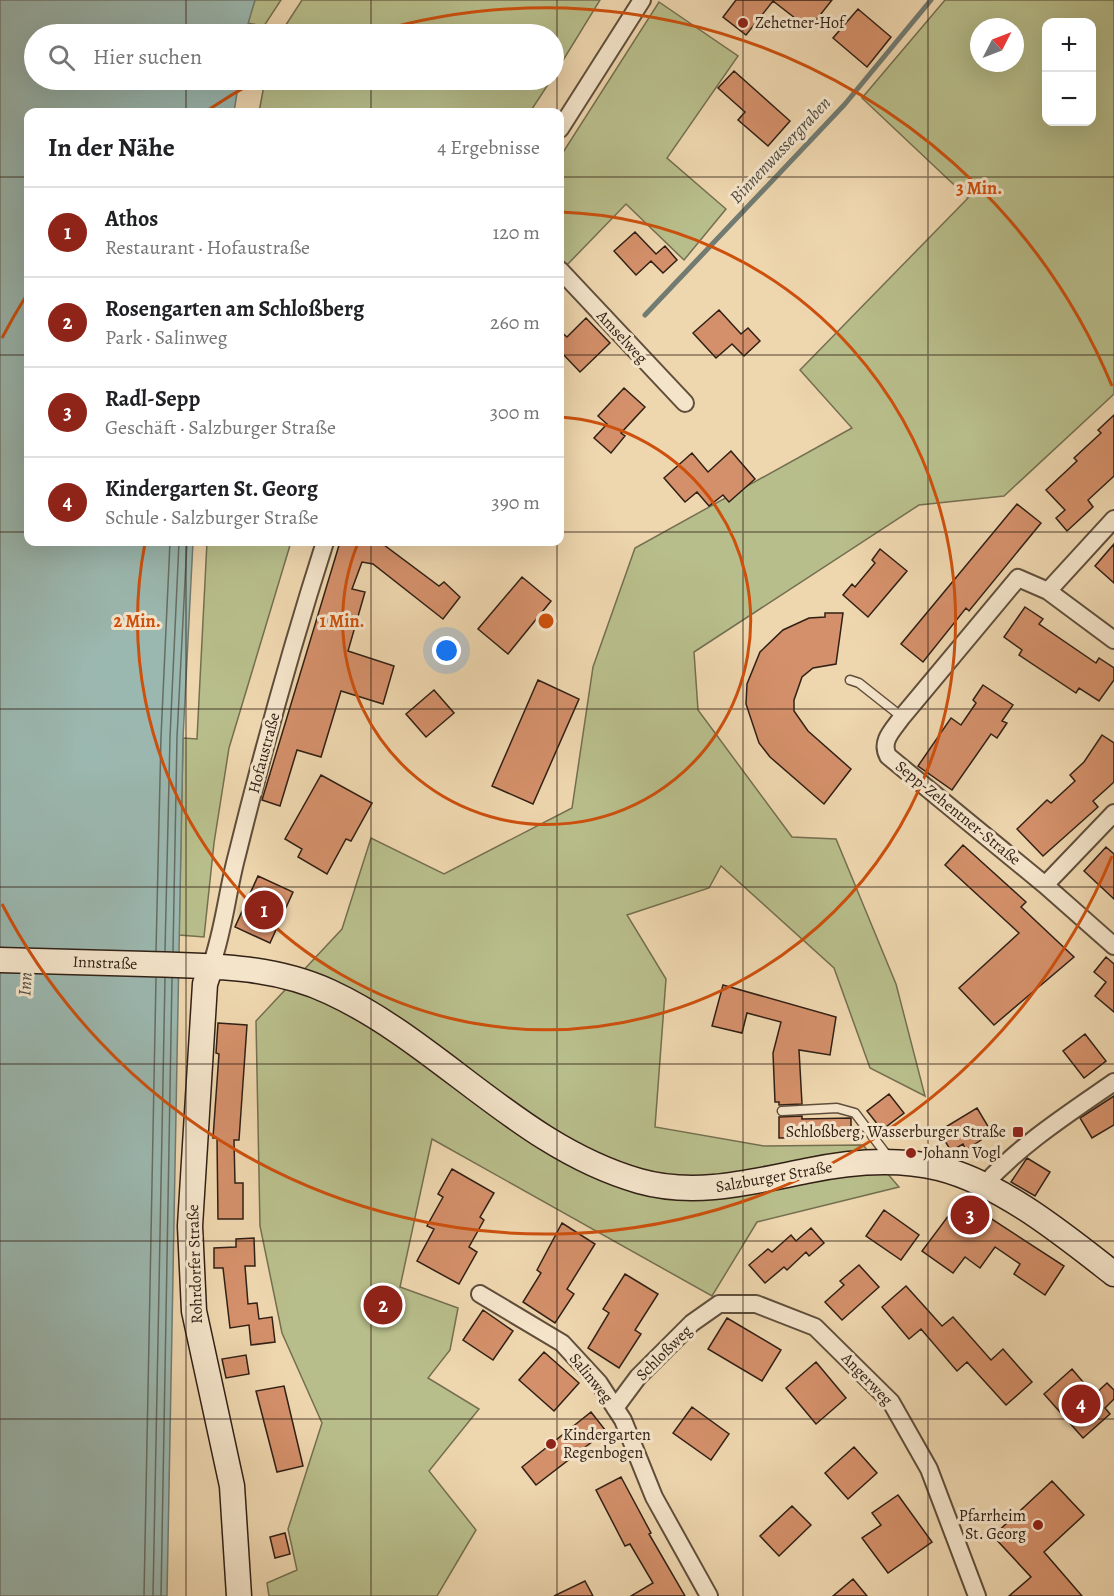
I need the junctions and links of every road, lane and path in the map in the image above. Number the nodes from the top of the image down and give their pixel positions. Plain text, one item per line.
1 (642, 0) edge
2 (564, 123) edge
3 (564, 274) edge
4 (685, 403) dead end
5 (1114, 519) edge
6 (324, 546) edge
7 (1048, 591) junction
8 (1114, 640) edge
9 (850, 680) dead end
10 (902, 717) junction
11 (1114, 813) edge
12 (1045, 885) junction
13 (1114, 946) edge
14 (0, 960) edge
15 (211, 966) junction
16 (1114, 1082) edge
17 (783, 1112) dead end
18 (892, 1163) junction
19 (984, 1185) junction
20 (1114, 1274) edge
21 (480, 1294) dead end
22 (719, 1304) joint
23 (615, 1408) junction
24 (239, 1596) edge
25 (709, 1596) edge
26 (977, 1596) edge

1 - 2 street
3 - 4 street, Amselweg
5 - 7 street
6 - 15 street, Hofaustraße
7 - 8 street
7 - 10 street, Sepp-Zehentner-Straße
9 - 10 lane
10 - 12 street, Sepp-Zehentner-Straße
11 - 12 street
12 - 13 street, Sepp-Zehentner-Straße
14 - 15 main road, Innstraße
15 - 18 main road, Salzburger Straße
15 - 24 main road, Rohrdorfer Straße
16 - 19 street
17 - 18 lane
18 - 19 main road, Salzburger Straße
19 - 20 main road, Salzburger Straße
21 - 23 street, Salinweg
22 - 23 street, Schloßweg
22 - 26 street, Angerweg
23 - 25 street, Salinweg

